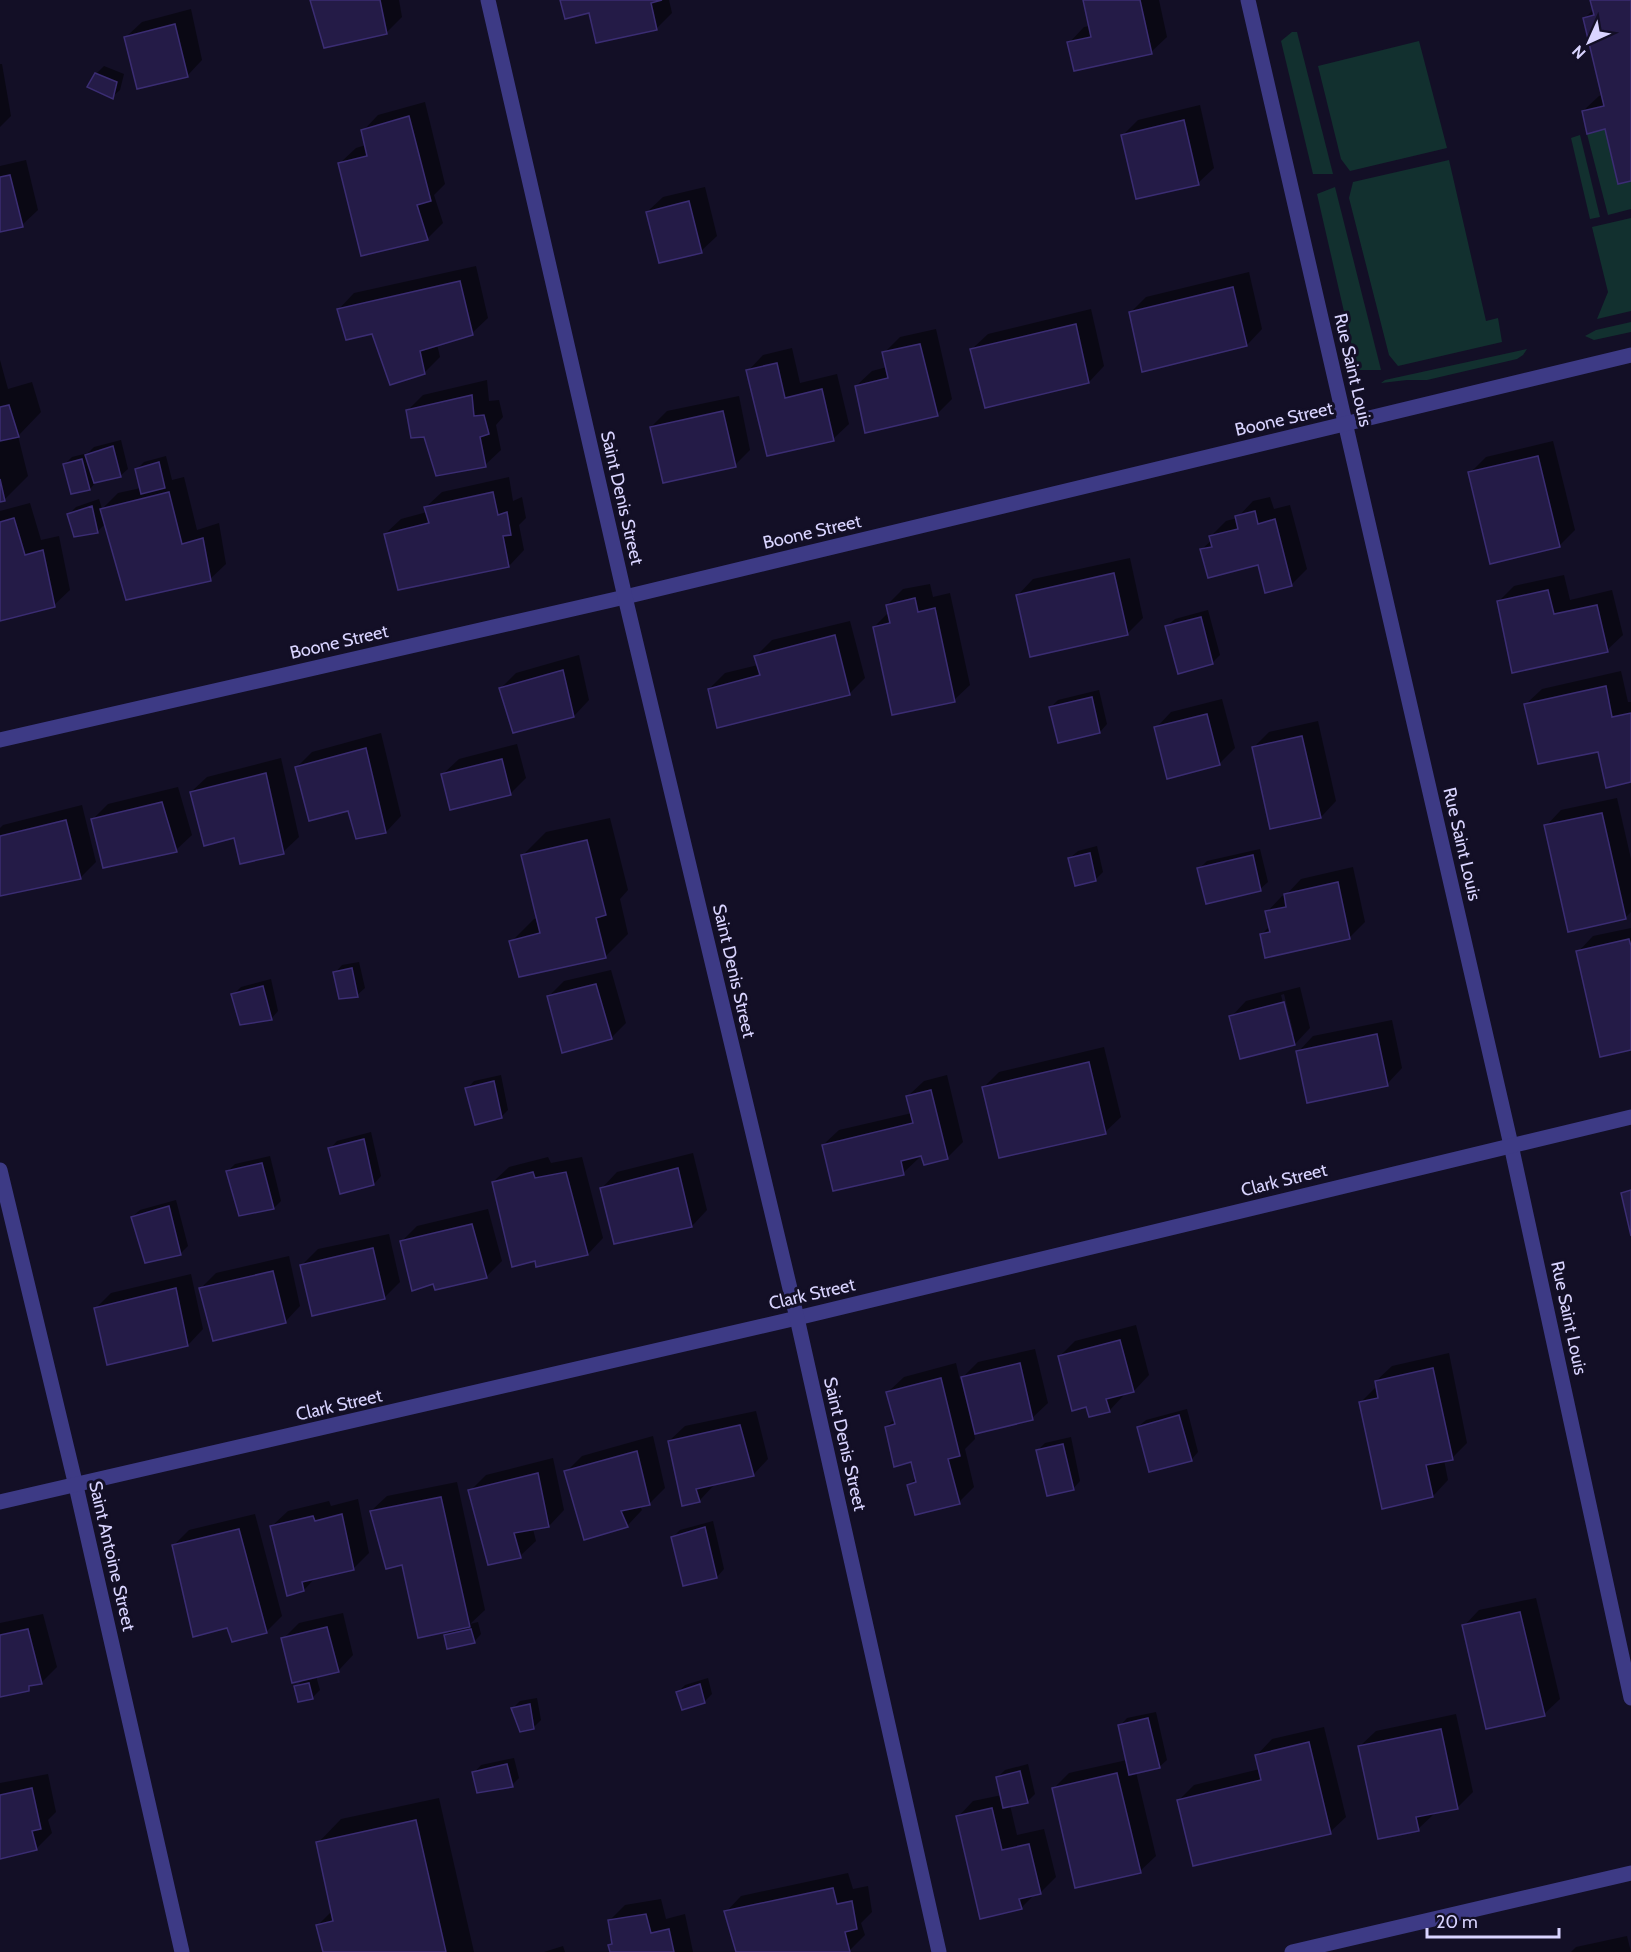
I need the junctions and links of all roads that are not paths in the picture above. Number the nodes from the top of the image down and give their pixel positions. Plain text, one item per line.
1 (488, 0) edge
2 (1248, 0) edge
3 (1631, 355) edge
4 (1345, 424) junction
5 (625, 597) junction
6 (0, 740) edge
7 (1631, 1117) edge
8 (1511, 1145) junction
9 (0, 1170) edge
10 (797, 1318) junction
11 (76, 1486) junction
12 (0, 1502) edge
13 (1631, 1698) edge
14 (1631, 1873) edge
15 (182, 1952) edge
16 (939, 1952) edge
17 (1292, 1952) edge

1 - 5 street, Saint Denis Street
2 - 4 street, Rue Saint Louis
3 - 4 street, Boone Street
4 - 5 street, Boone Street
4 - 8 street, Rue Saint Louis
5 - 6 street, Boone Street
5 - 10 street, Saint Denis Street
7 - 8 street, Clark Street
8 - 10 street, Clark Street
8 - 13 street, Rue Saint Louis
9 - 11 street, Saint Antoine Street
10 - 11 street, Clark Street
10 - 16 street, Saint Denis Street
11 - 12 street, Clark Street
11 - 15 street, Saint Antoine Street
14 - 17 street

